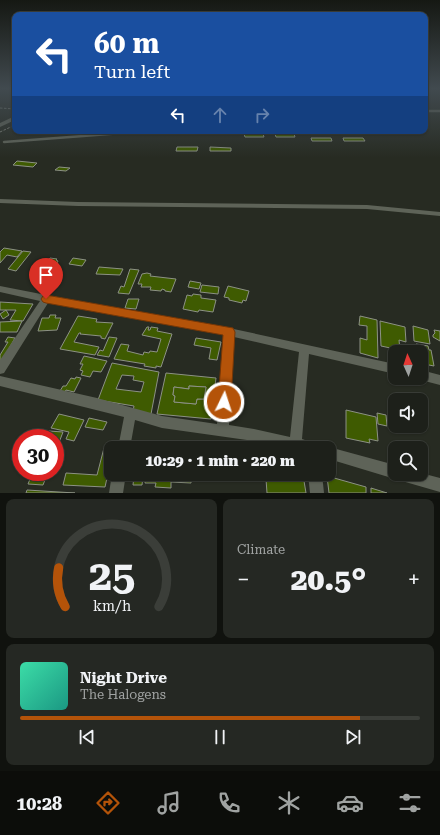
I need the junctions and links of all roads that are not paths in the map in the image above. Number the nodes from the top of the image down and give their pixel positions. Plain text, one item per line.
1 (12, 119) edge
2 (0, 125) edge
3 (109, 134) edge
4 (4, 142) dead end
5 (0, 201) edge
6 (440, 214) edge
7 (0, 289) edge
8 (46, 299) junction
9 (229, 332) junction
10 (304, 349) junction
11 (388, 367) edge
12 (0, 369) edge
13 (428, 377) edge
14 (440, 380) edge
15 (0, 381) edge
16 (130, 414) junction
17 (223, 430) junction
18 (125, 441) edge
19 (280, 441) edge
20 (295, 441) edge
21 (336, 455) edge
22 (388, 470) edge
23 (118, 481) edge
24 (316, 481) edge
25 (426, 481) edge
26 (440, 485) edge
27 (116, 493) edge
28 (317, 493) edge

1 - 2 street
3 - 4 lane
5 - 6 street
7 - 8 street
8 - 9 street
8 - 12 street
9 - 10 street
9 - 17 street
10 - 11 street
10 - 20 street
13 - 14 street
15 - 16 street
16 - 17 street
16 - 18 street
17 - 19 street
21 - 22 street
23 - 27 street
24 - 28 street
25 - 26 street

